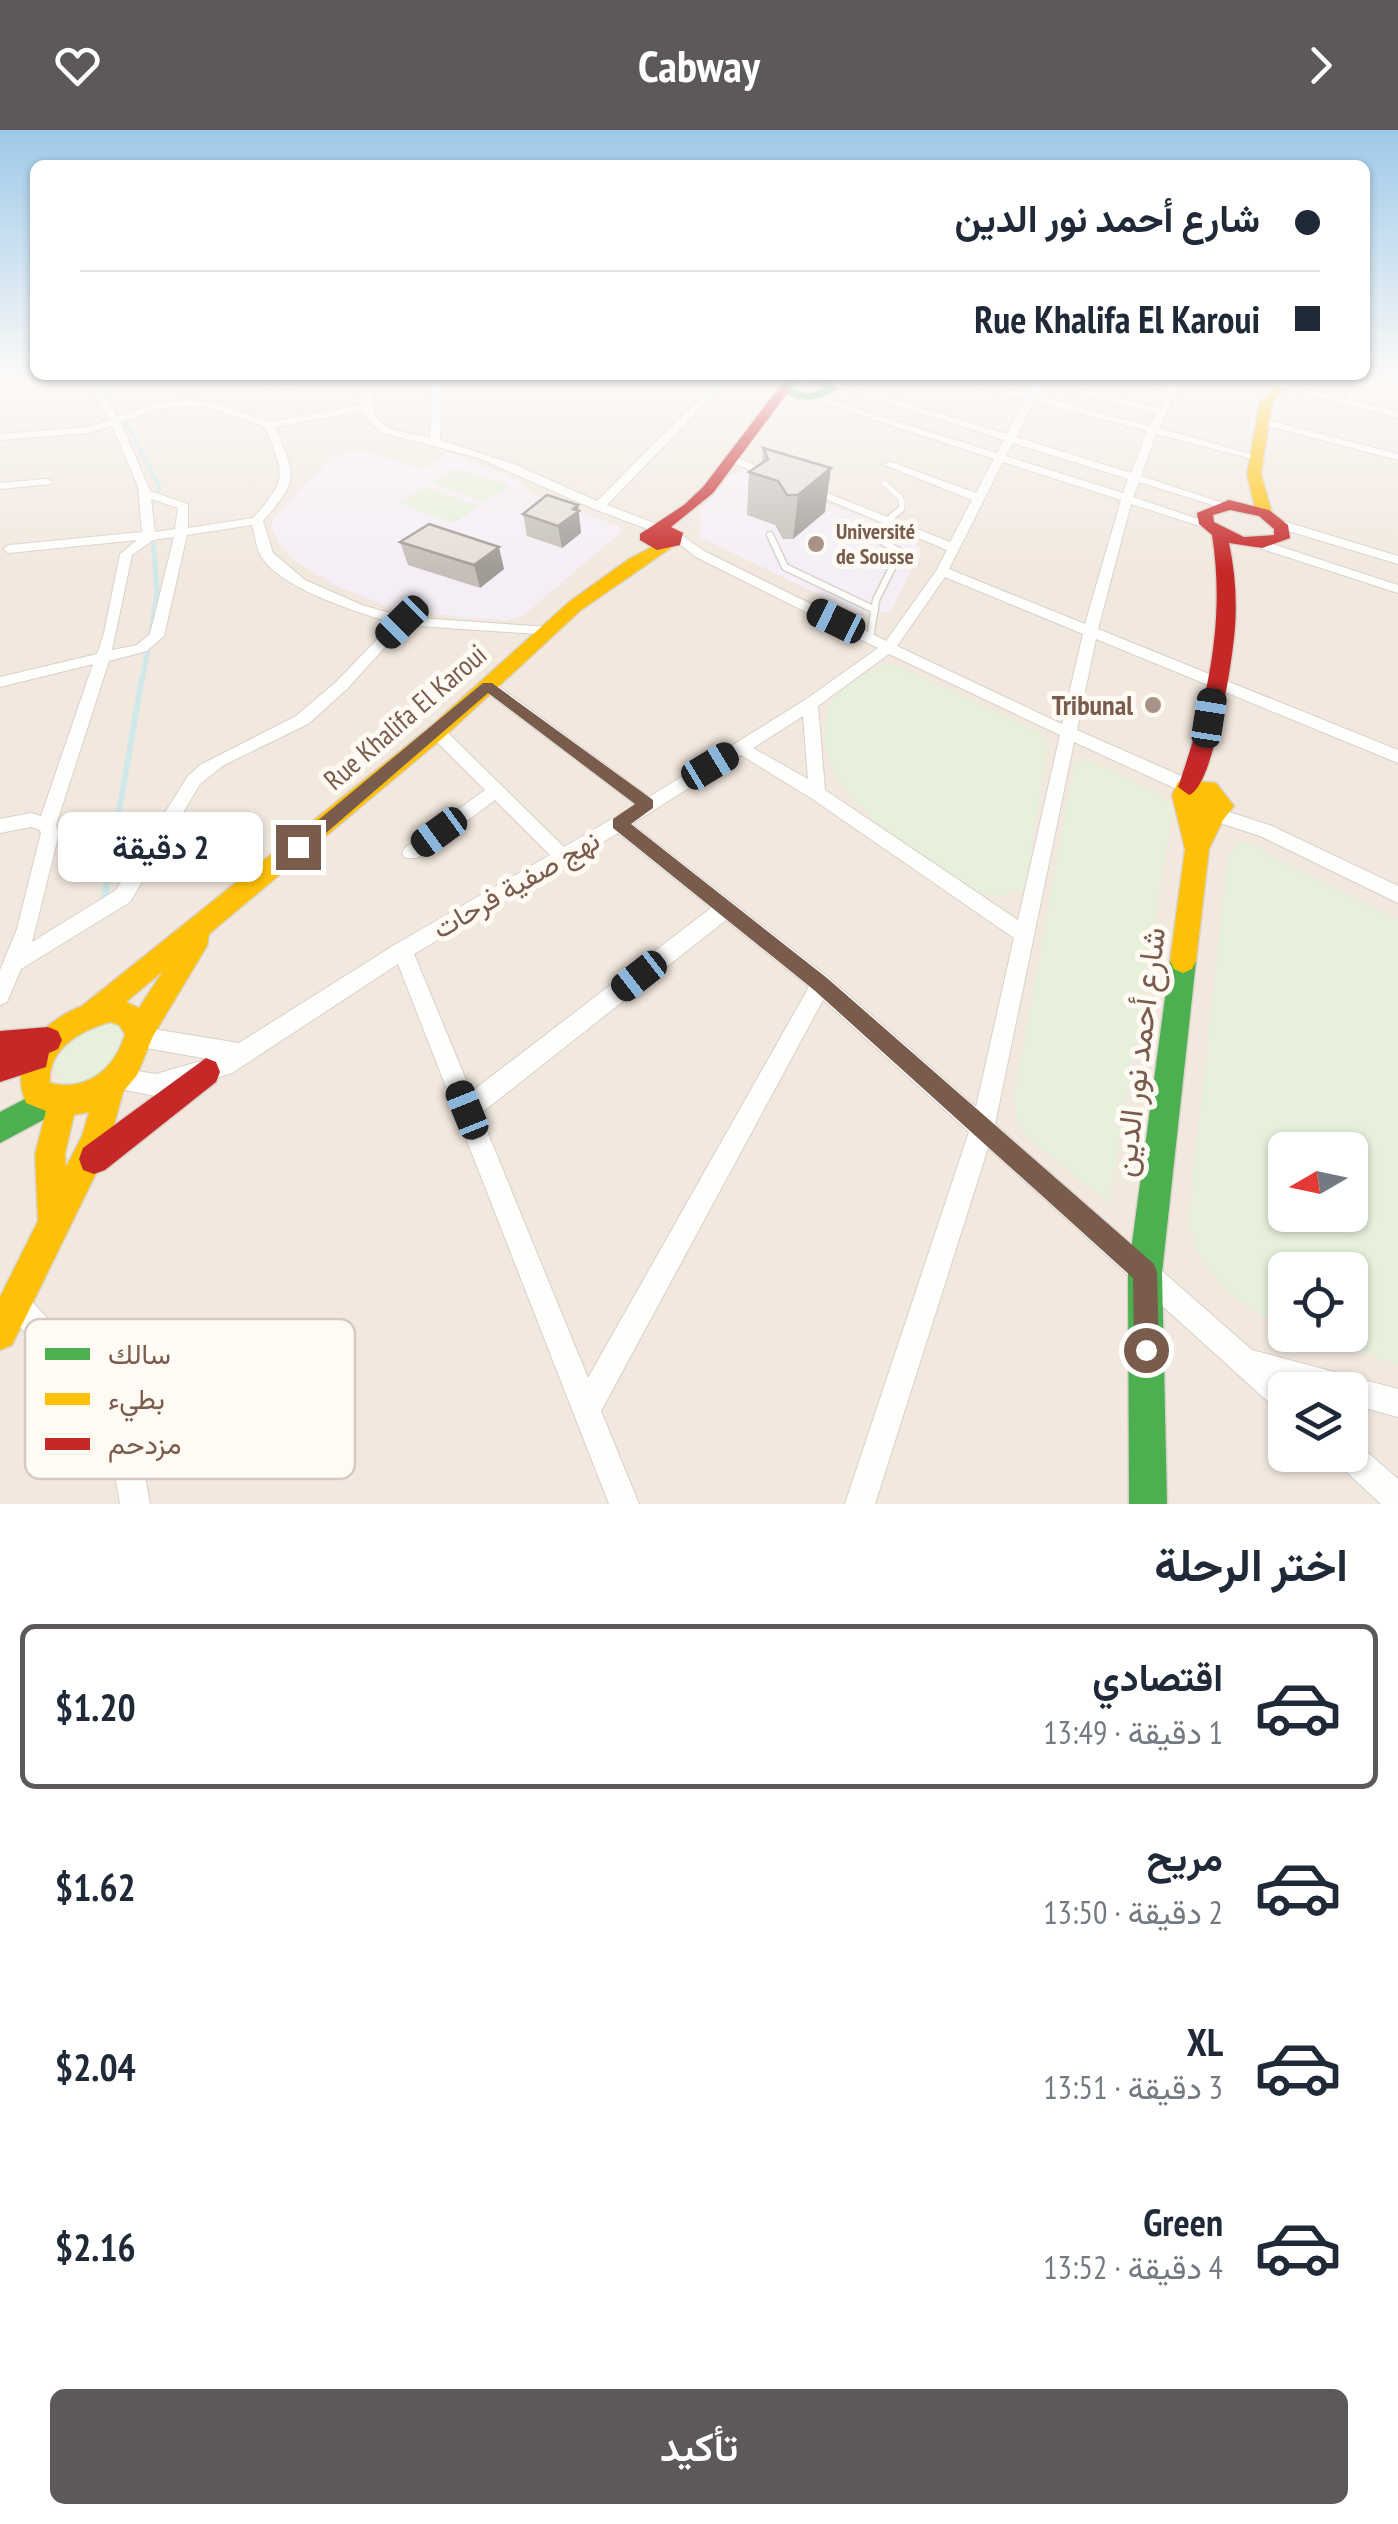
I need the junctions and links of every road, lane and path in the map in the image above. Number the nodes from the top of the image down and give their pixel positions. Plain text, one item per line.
1 (124, 441) edge
2 (276, 441) edge
3 (432, 441) edge
4 (662, 441) edge
5 (746, 441) edge
6 (958, 441) edge
7 (1011, 441) edge
8 (1019, 441) edge
9 (1147, 441) edge
10 (1186, 441) edge
11 (1258, 441) edge
12 (1367, 441) edge
13 (435, 442) joint
14 (1002, 457) junction
15 (1398, 457) edge
16 (730, 459) junction
17 (886, 464) dead end
18 (1255, 466) junction
19 (1134, 477) junction
20 (47, 482) dead end
21 (884, 483) dead end
22 (0, 486) edge
23 (146, 494) junction
24 (1127, 498) junction
25 (980, 499) junction
26 (1229, 505) junction
27 (598, 507) junction
28 (1271, 518) junction
29 (257, 521) junction
30 (887, 521) junction
31 (1214, 529) junction
32 (180, 530) junction
33 (867, 532) dead end
34 (665, 534) junction
35 (770, 535) dead end
36 (149, 536) junction
37 (1256, 544) junction
38 (4, 547) edge
39 (951, 548) junction
40 (1398, 560) edge
41 (1, 562) edge
42 (942, 572) junction
43 (1398, 589) edge
44 (1228, 598) junction
45 (874, 610) junction
46 (402, 622) junction
47 (550, 631) junction
48 (1090, 633) junction
49 (870, 638) junction
50 (889, 648) junction
51 (104, 655) junction
52 (0, 682) edge
53 (1215, 682) junction
54 (488, 686) junction
55 (810, 704) junction
56 (437, 732) junction
57 (1068, 734) junction
58 (741, 748) junction
59 (1203, 754) junction
60 (1398, 757) edge
61 (496, 792) junction
62 (818, 793) junction
63 (1186, 795) junction
64 (1216, 801) junction
65 (647, 804) junction
66 (619, 824) junction
67 (47, 825) junction
68 (0, 826) edge
69 (1197, 848) junction
70 (411, 852) dead end
71 (561, 855) junction
72 (1398, 895) edge
73 (725, 909) junction
74 (215, 916) junction
75 (1025, 935) junction
76 (403, 950) junction
77 (16, 962) junction
78 (820, 984) junction
79 (0, 994) edge
80 (92, 1012) junction
81 (141, 1034) junction
82 (0, 1044) edge
83 (244, 1054) junction
84 (39, 1055) junction
85 (0, 1068) edge
86 (206, 1072) junction
87 (114, 1083) junction
88 (0, 1084) edge
89 (55, 1103) junction
90 (467, 1110) junction
91 (983, 1126) junction
92 (0, 1128) edge
93 (86, 1166) junction
94 (54, 1220) junction
95 (1145, 1272) junction
96 (14, 1301) junction
97 (30, 1319) edge
98 (0, 1333) edge
99 (1244, 1362) junction
100 (1268, 1383) edge
101 (1398, 1403) edge
102 (588, 1406) junction
103 (1368, 1472) edge
104 (1398, 1498) edge
105 (624, 1504) edge
106 (860, 1504) edge
107 (1148, 1504) edge

1 - 23 street
2 - 29 street
3 - 13 street
4 - 27 street
5 - 16 street, Rue Khalifa El Karoui
6 - 14 street
7 - 14 street, نهج صفية فرحات
8 - 19 street
9 - 19 street
10 - 18 street
11 - 18 street
12 - 15 street
13 - 27 street
14 - 24 street
14 - 25 street, نهج صفية فرحات
16 - 30 street
16 - 34 street, Rue Khalifa El Karoui
17 - 25 street
18 - 26 street
18 - 28 street
19 - 24 street
19 - 26 street
20 - 22 street
21 - 30 lane
23 - 32 street
23 - 36 street
24 - 31 street
24 - 48 street
25 - 39 street, نهج صفية فرحات
26 - 28 street
26 - 31 street
27 - 34 street
28 - 37 street
28 - 40 street
29 - 32 street
29 - 46 street
30 - 39 street
31 - 37 street
31 - 44 street
32 - 36 street
32 - 51 street
33 - 45 lane
34 - 47 street, Rue Khalifa El Karoui
34 - 49 street
35 - 45 lane
36 - 38 street
36 - 51 street
37 - 43 street
37 - 44 street
38 - 41 street
39 - 42 street, نهج صفية فرحات
42 - 48 street
42 - 50 street, نهج صفية فرحات
44 - 53 street
45 - 49 lane
46 - 47 street
46 - 77 street
47 - 54 street, Rue Khalifa El Karoui
48 - 53 street
48 - 57 street
49 - 50 street
50 - 55 street, نهج صفية فرحات
50 - 57 street
51 - 52 street
51 - 67 street
53 - 59 street
53 - 60 street
54 - 56 street, Rue Khalifa El Karoui
54 - 65 street
55 - 58 street, نهج صفية فرحات
55 - 62 street
56 - 61 street
56 - 74 street, Rue Khalifa El Karoui
57 - 63 street
57 - 75 street
58 - 62 street
58 - 65 street, نهج صفية فرحات
59 - 63 street
59 - 64 street
61 - 70 street
61 - 71 street
62 - 75 street
63 - 64 street
63 - 69 street, شارع أحمد نور الدين
64 - 69 street, شارع أحمد نور الدين
64 - 72 street
65 - 66 street, نهج صفية فرحات
66 - 71 street, نهج صفية فرحات
66 - 73 street
67 - 68 street
67 - 77 street
69 - 95 street, شارع أحمد نور الدين
71 - 76 street, نهج صفية فرحات
73 - 78 street
73 - 90 street
74 - 80 street, Rue Khalifa El Karoui
74 - 81 street, Rue Khalifa El Karoui
75 - 91 street
76 - 83 street, نهج صفية فرحات
76 - 90 street
77 - 79 street
78 - 91 street
78 - 102 street
80 - 81 street
80 - 84 street
81 - 83 street
81 - 87 street
82 - 84 street
83 - 86 street, نهج صفية فرحات
84 - 85 street
84 - 88 street
84 - 89 street
86 - 87 street, نهج صفية فرحات
86 - 93 street
87 - 89 street
87 - 93 street
89 - 92 street
89 - 94 street
90 - 102 street
91 - 95 street
91 - 106 street
93 - 94 street
94 - 96 street
95 - 99 street
95 - 107 street, شارع أحمد نور الدين
96 - 97 street
96 - 98 street
99 - 100 street
99 - 101 street
102 - 105 street
103 - 104 street

